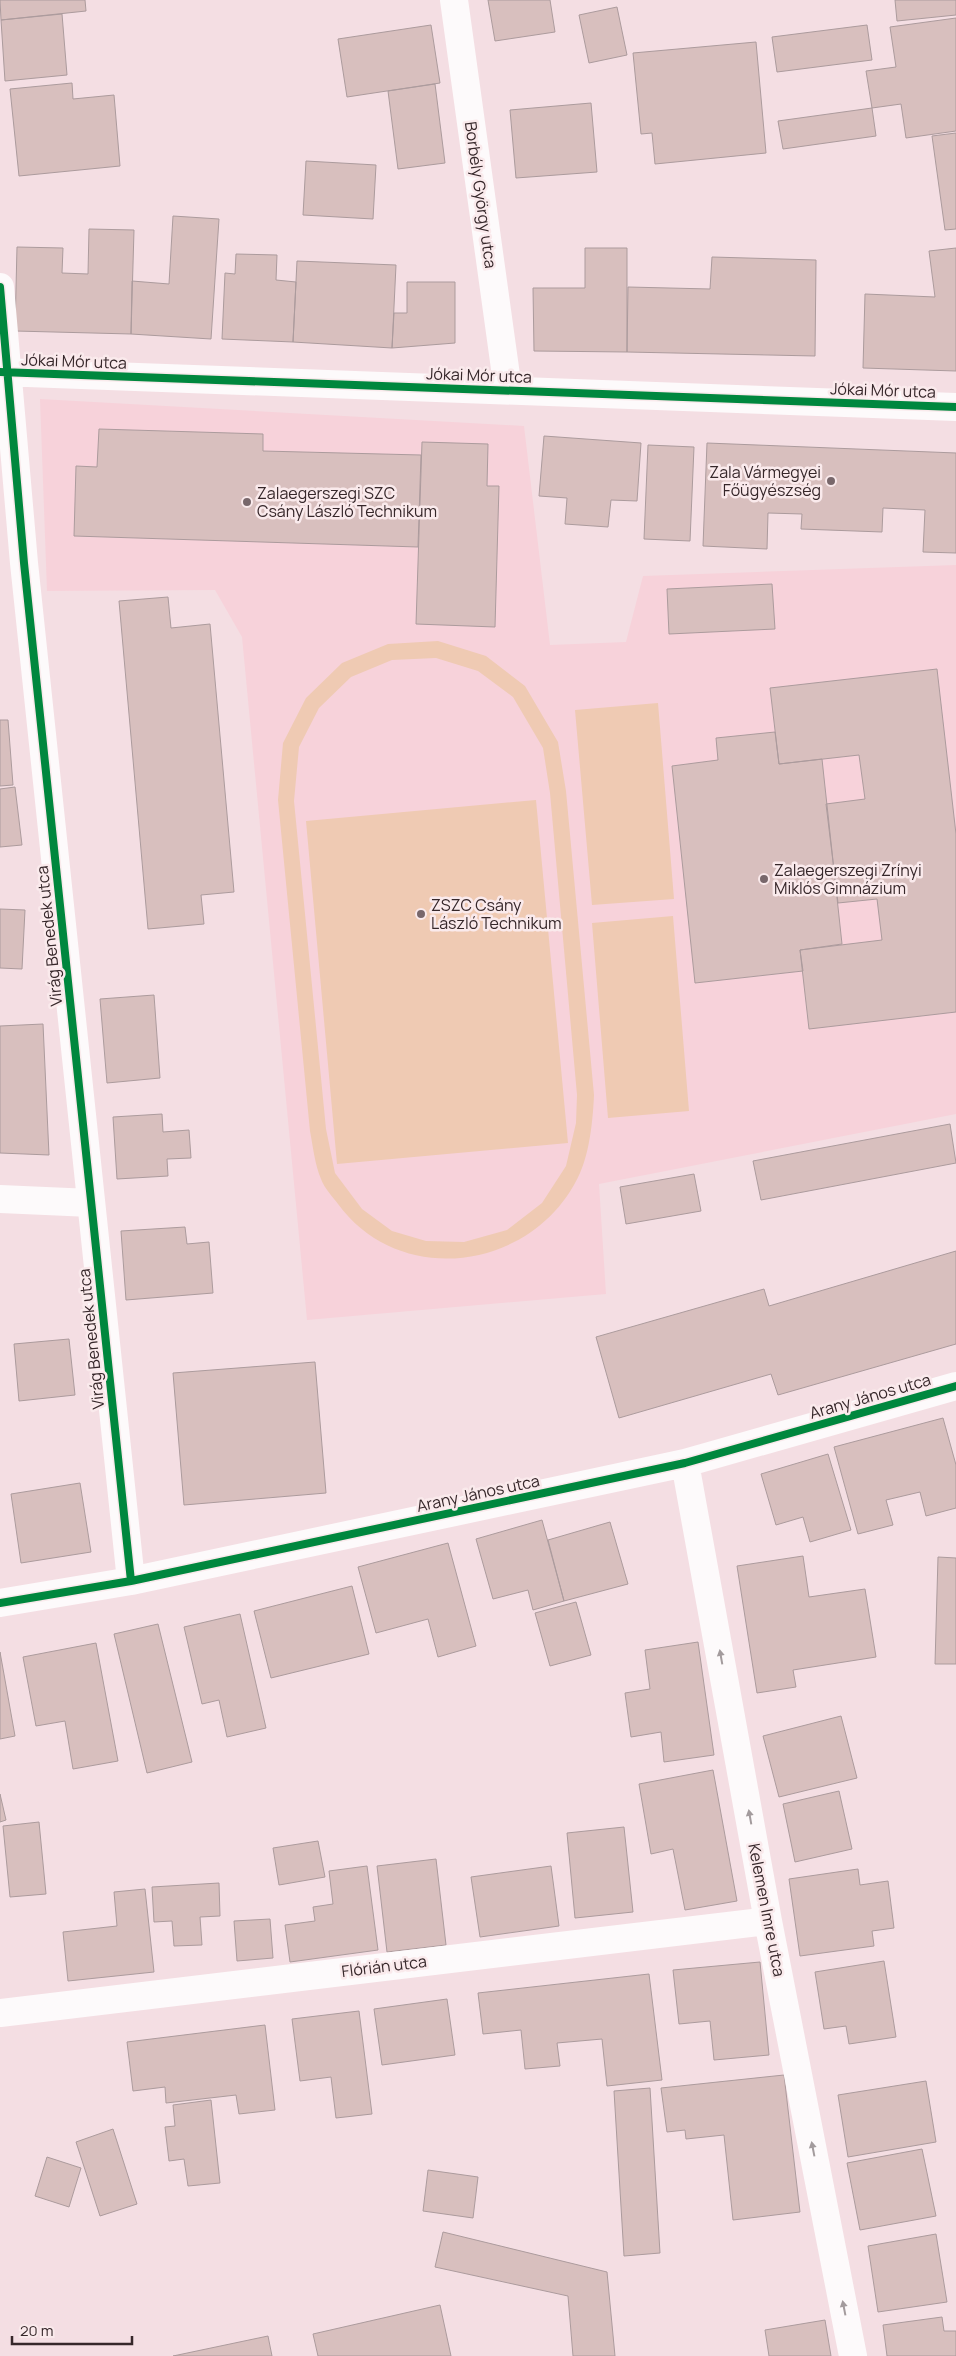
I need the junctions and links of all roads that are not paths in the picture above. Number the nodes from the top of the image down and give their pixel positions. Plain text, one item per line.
1 (454, 0) edge
2 (0, 288) edge
3 (4, 372) edge
4 (508, 390) junction
5 (956, 406) edge
6 (0, 1199) edge
7 (91, 1203) junction
8 (956, 1386) edge
9 (686, 1462) junction
10 (131, 1581) junction
11 (0, 1603) edge
12 (768, 1921) junction
13 (0, 2013) edge
14 (853, 2356) edge

1 - 4 street, Borbély György utca
2 - 3 street, Virág Benedek utca
3 - 4 street, Jókai Mór utca
3 - 7 street, Virág Benedek utca
4 - 5 street, Jókai Mór utca
6 - 7 street
7 - 10 street, Virág Benedek utca
8 - 9 street, Arany János utca
9 - 10 street, Arany János utca
12 -> 9 street, Kelemen Imre utca
10 - 11 street, Arany János utca
12 - 13 street, Flórián utca
14 -> 12 street, Kelemen Imre utca

